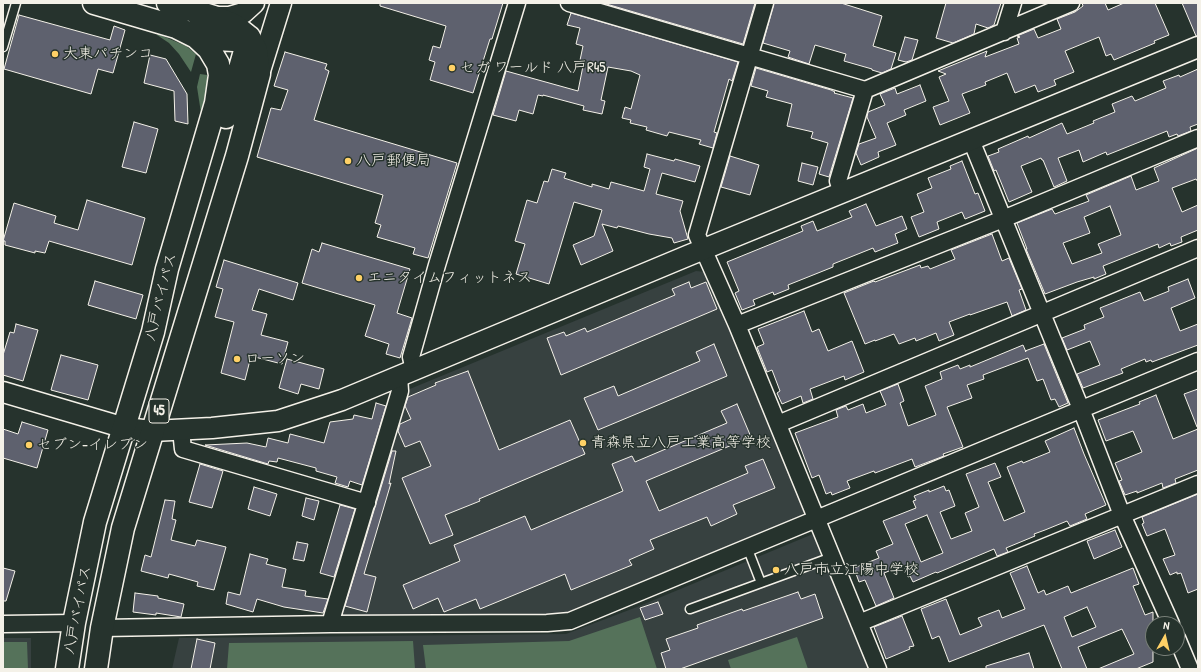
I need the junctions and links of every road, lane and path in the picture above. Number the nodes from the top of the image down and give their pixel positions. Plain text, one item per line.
1 (16, 3) edge
2 (94, 3) edge
3 (168, 3) edge
4 (254, 3) edge
5 (259, 3) edge
6 (271, 3) edge
7 (282, 3) edge
8 (517, 3) edge
9 (569, 3) edge
10 (765, 3) edge
11 (1013, 3) edge
12 (1071, 3) edge
13 (214, 17) junction
14 (176, 27) junction
15 (1004, 32) junction
16 (249, 37) junction
17 (3, 47) edge
18 (1198, 47) edge
19 (749, 57) junction
20 (259, 74) junction
21 (865, 90) junction
22 (1198, 138) edge
23 (971, 140) junction
24 (842, 193) junction
25 (1003, 219) junction
26 (1198, 248) edge
27 (704, 250) junction
28 (1042, 313) junction
29 (737, 324) junction
30 (153, 332) junction
31 (1198, 361) edge
32 (406, 373) junction
33 (3, 392) edge
34 (1081, 409) junction
35 (778, 424) junction
36 (125, 428) junction
37 (180, 430) junction
38 (152, 431) junction
39 (1198, 484) edge
40 (367, 503) junction
41 (1122, 515) junction
42 (817, 518) junction
43 (747, 547) junction
44 (832, 557) junction
45 (761, 583) junction
46 (690, 609) dead end
47 (1167, 616) edge
48 (74, 623) junction
49 (859, 623) junction
50 (3, 624) edge
51 (330, 624) junction
52 (102, 628) junction
53 (1185, 656) edge
54 (1190, 667) edge
55 (67, 669) edge
56 (96, 669) edge
57 (878, 669) edge

1 - 17 lane
2 - 14 highway, 八戸バイパス / 45
3 - 13 highway, 八戸バイパス / 45
4 - 13 street
5 - 16 street
6 - 16 street
7 - 20 street
8 - 32 street
9 - 19 street
10 - 19 street
11 - 15 street
12 - 15 street
13 - 16 highway, 八戸バイパス / 45
14 - 16 highway
14 - 30 highway, 八戸バイパス / 45
15 - 21 street
16 - 20 highway, 八戸バイパス / 45
16 - 30 highway, 45
18 - 23 street
19 - 21 street
19 - 27 street
20 - 38 highway, 八戸バイパス / 45
21 - 24 street
22 - 25 street
23 - 24 street
23 - 25 street
24 - 27 street
25 - 28 street
25 - 29 street
26 - 28 street
27 - 29 street
27 - 32 street
28 - 34 street
28 - 35 street
29 - 35 street
30 - 36 highway, 八戸バイパス / 45
31 - 34 street
32 - 37 street
32 - 40 street
33 - 36 street
34 - 41 street
34 - 42 street
35 - 42 street
36 - 38 street
36 - 48 highway, 八戸バイパス / 45
37 - 38 street
37 - 40 street
38 - 52 highway, 八戸バイパス / 45
39 - 41 street
40 - 51 street
41 - 47 street
41 - 49 street
42 - 43 street
42 - 44 street
43 - 45 lane
43 - 51 street
44 - 45 lane
44 - 49 street
45 - 46 lane
48 - 50 street
48 - 55 highway, 八戸バイパス / 45
49 - 57 street
51 - 52 street
52 - 56 highway, 八戸バイパス / 45
53 - 54 street

